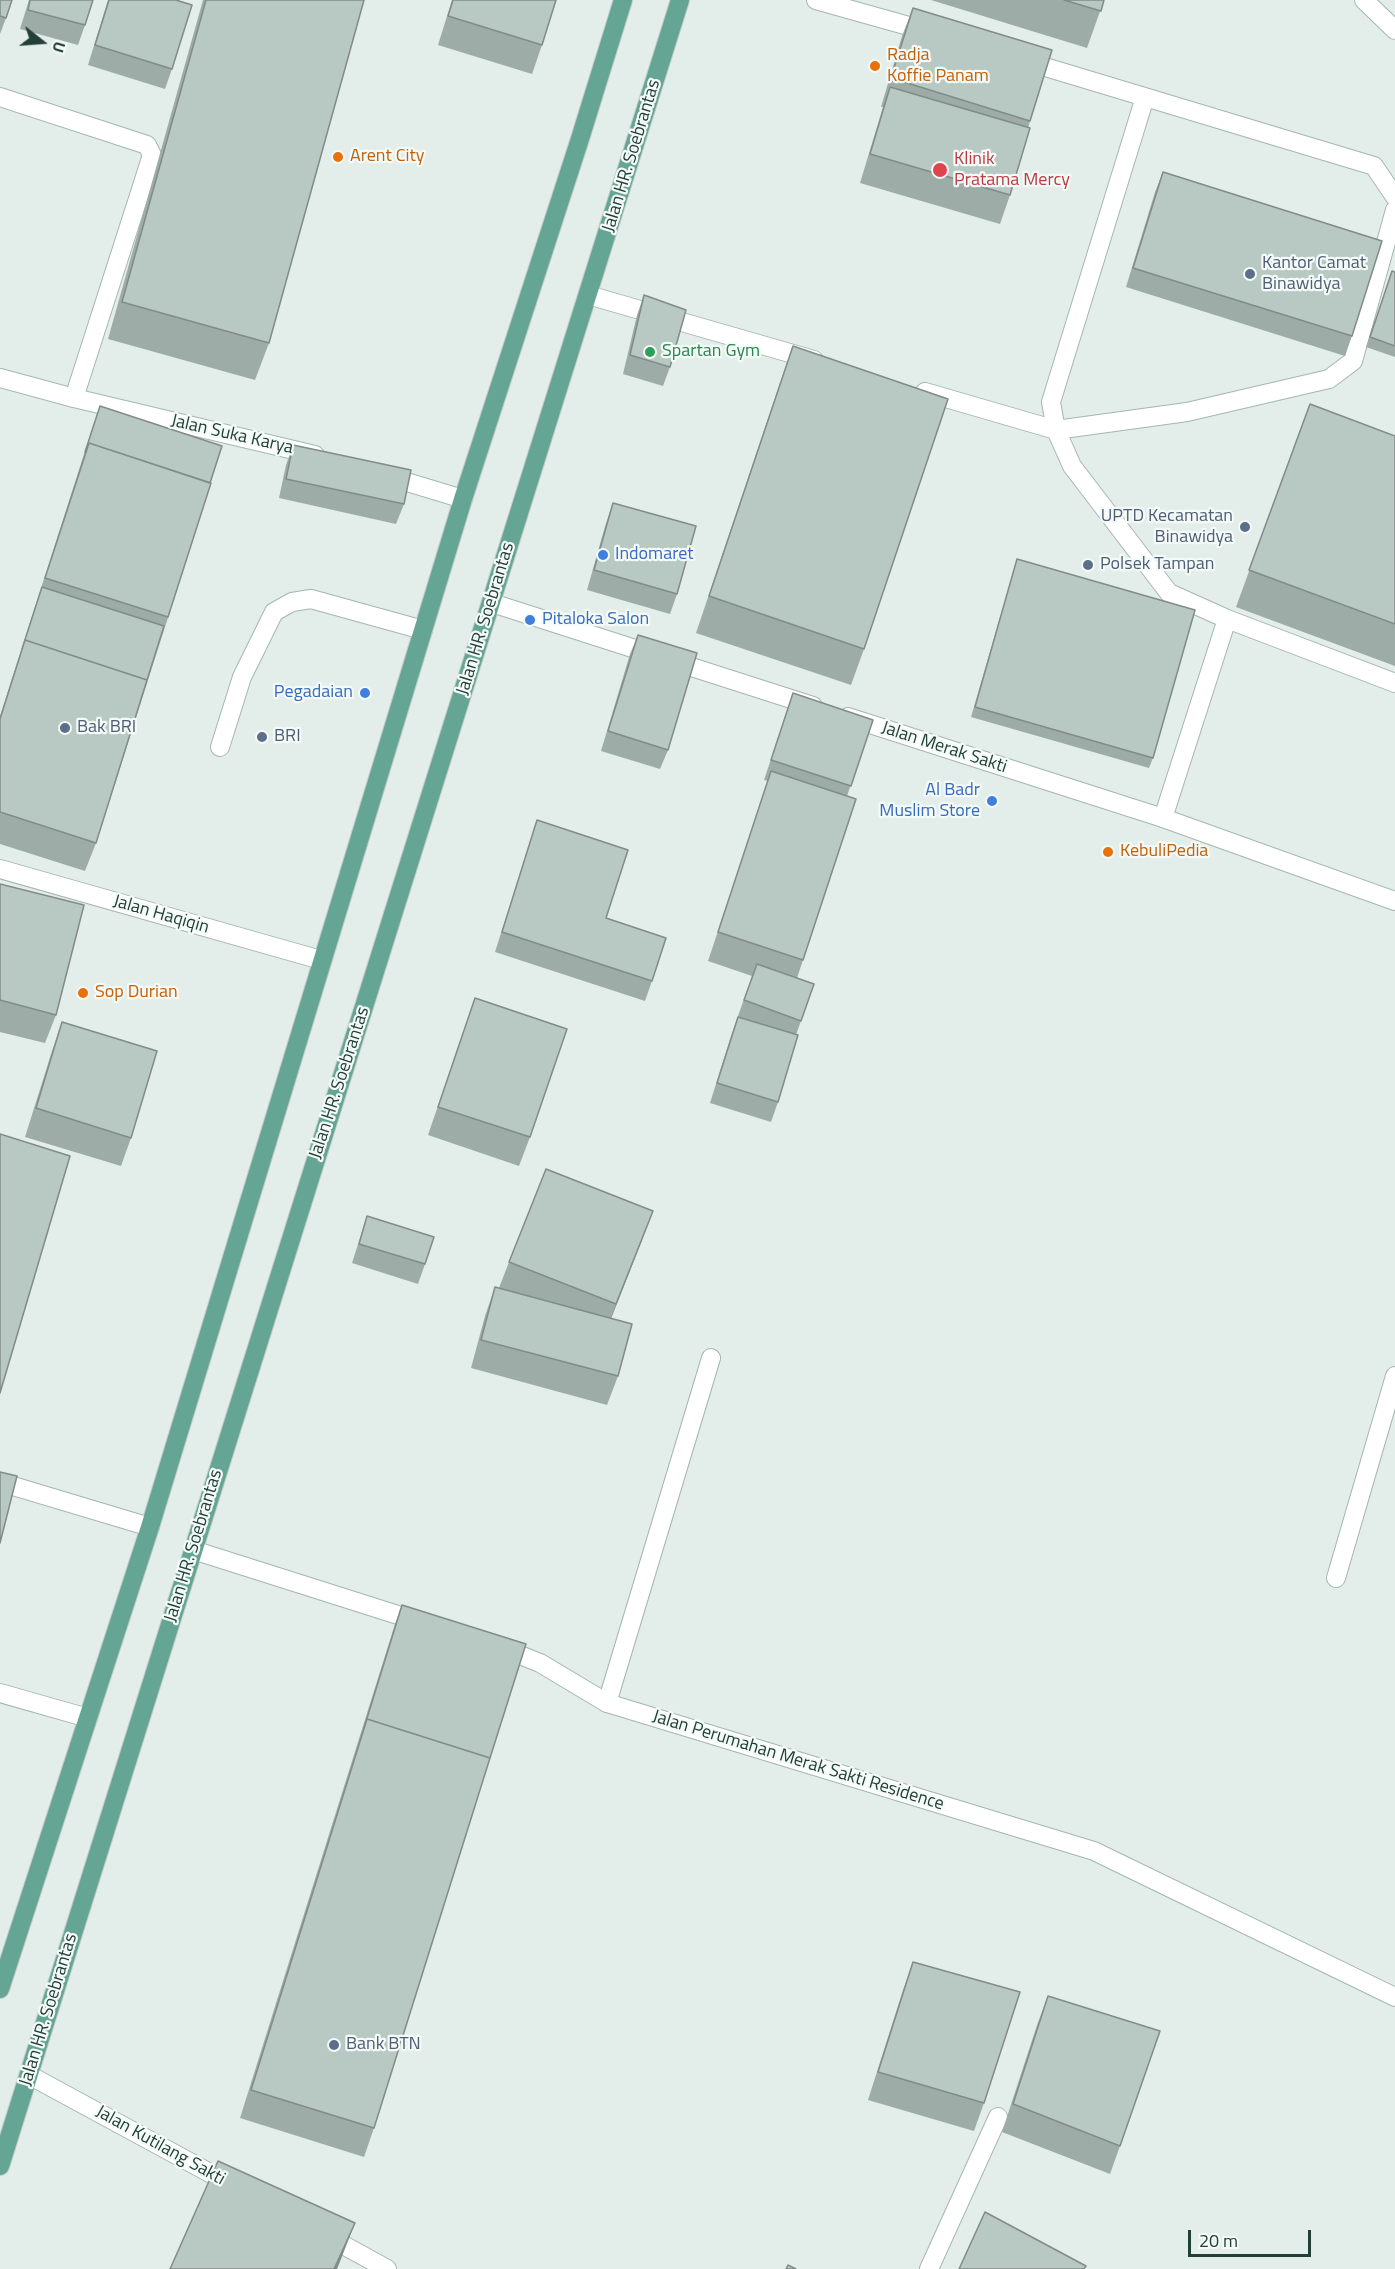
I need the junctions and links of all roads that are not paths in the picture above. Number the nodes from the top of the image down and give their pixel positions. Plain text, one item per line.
1 (623, 0) edge
2 (680, 0) edge
3 (816, 0) edge
4 (1364, 0) edge
5 (1395, 30) edge
6 (941, 36) edge
7 (1009, 56) edge
8 (0, 97) edge
9 (1145, 97) junction
10 (1395, 197) edge
11 (1395, 210) edge
12 (588, 295) junction
13 (828, 364) edge
14 (0, 378) edge
15 (908, 387) edge
16 (74, 398) junction
17 (1056, 430) junction
18 (330, 459) edge
19 (375, 472) edge
20 (463, 499) junction
21 (492, 603) junction
22 (1227, 619) junction
23 (423, 630) junction
24 (1395, 683) edge
25 (220, 747) dead end
26 (1163, 818) junction
27 (0, 869) edge
28 (1395, 901) edge
29 (321, 960) junction
30 (711, 1358) dead end
31 (1395, 1376) edge
32 (0, 1482) edge
33 (150, 1527) junction
34 (193, 1550) junction
35 (1336, 1578) dead end
36 (438, 1628) edge
37 (482, 1641) edge
38 (0, 1693) edge
39 (607, 1703) junction
40 (88, 1718) junction
41 (6, 1951) edge
42 (0, 1989) edge
43 (1395, 1997) edge
44 (29, 2074) junction
45 (998, 2117) dead end
46 (0, 2166) edge
47 (250, 2195) edge
48 (313, 2229) edge
49 (387, 2269) edge
50 (929, 2269) edge

1 - 20 main road
2 - 12 main road, Jalan HR. Soebrantas
3 - 6 street
4 - 5 street
7 - 9 street
8 - 16 street
9 - 10 street
9 - 17 street
11 - 17 street
12 - 13 street
12 - 21 main road, Jalan HR. Soebrantas
14 - 16 street, Jalan Suka Karya
15 - 17 street
16 - 18 street, Jalan Suka Karya
17 - 22 street
19 - 20 street
20 - 23 main road
21 - 26 street, Jalan Merak Sakti
21 - 34 main road, Jalan HR. Soebrantas
22 - 24 street
22 - 26 street
23 - 25 street
23 - 29 main road
26 - 28 street, Jalan Merak Sakti
27 - 29 street, Jalan Haqiqin
29 - 33 main road
30 - 39 street
31 - 35 street
32 - 33 street
33 - 40 main road
34 - 36 street
34 - 44 main road, Jalan HR. Soebrantas
37 - 39 street, Jalan Perumahan Merak Sakti Residence
38 - 40 street
39 - 43 street, Jalan Perumahan Merak Sakti Residence
40 - 41 main road
41 - 42 main road
44 - 46 main road, Jalan HR. Soebrantas
44 - 47 street, Jalan Kutilang Sakti
45 - 50 street
48 - 49 street

